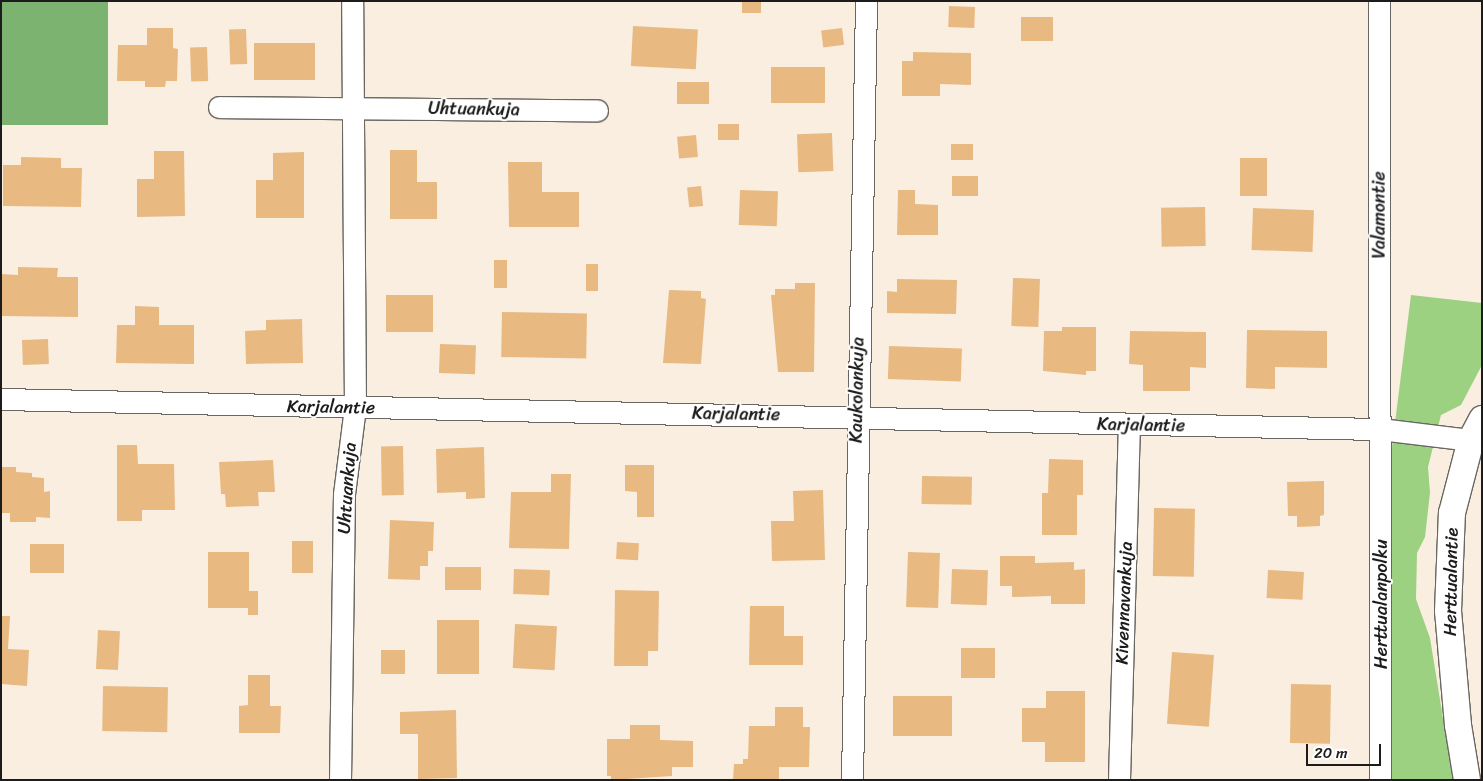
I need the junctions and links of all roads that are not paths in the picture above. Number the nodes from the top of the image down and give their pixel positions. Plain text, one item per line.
1 (352, 1) edge
2 (866, 1) edge
3 (1379, 1) edge
4 (219, 106) dead end
5 (352, 107) junction
6 (597, 110) dead end
7 (1, 399) edge
8 (355, 407) junction
9 (856, 416) junction
10 (1129, 426) junction
11 (1380, 429) junction
12 (1476, 430) edge
13 (340, 780) edge
14 (852, 780) edge
15 (1119, 780) edge
16 (1380, 780) edge
17 (1467, 780) edge

1 - 5 street, Uhtuankuja
2 - 9 street, Kaukolankuja
3 - 11 street, Valamontie
4 - 5 street, Uhtuankuja
5 - 6 street, Uhtuankuja
5 - 8 street, Uhtuankuja
7 - 8 street, Karjalantie
8 - 9 street, Karjalantie
8 - 13 street, Uhtuankuja
9 - 10 street, Karjalantie
9 - 14 street, Kaukolankuja
10 - 11 street, Karjalantie
10 - 15 street, Kivennavankuja
11 - 12 street, Karjalantie
11 - 16 street, Herttualanpolku
12 - 17 street, Herttualantie

